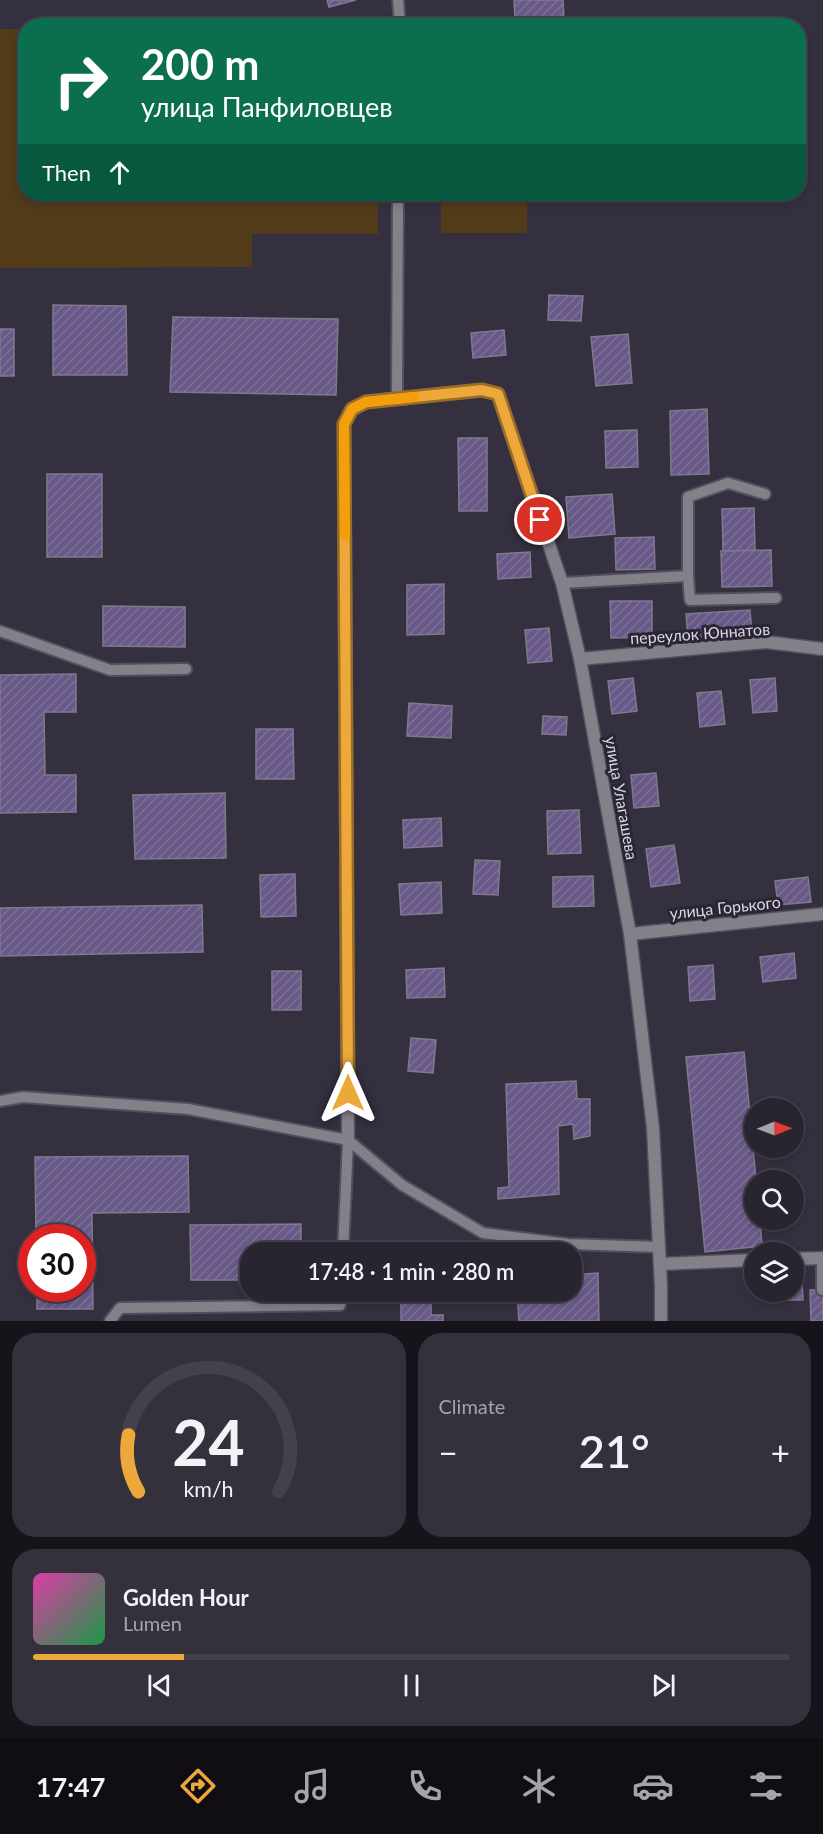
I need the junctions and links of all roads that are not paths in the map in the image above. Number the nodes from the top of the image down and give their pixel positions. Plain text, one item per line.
1 (398, 0) edge
2 (399, 18) edge
3 (398, 201) edge
4 (397, 399) junction
5 (765, 494) dead end
6 (688, 576) junction
7 (561, 583) junction
8 (776, 598) dead end
9 (0, 631) edge
10 (823, 649) edge
11 (580, 658) junction
12 (186, 669) dead end
13 (823, 914) edge
14 (630, 934) junction
15 (0, 1101) edge
16 (348, 1140) junction
17 (343, 1242) edge
18 (658, 1247) junction
19 (822, 1258) edge
20 (804, 1259) edge
21 (744, 1260) edge
22 (660, 1264) junction
23 (822, 1290) edge
24 (340, 1302) edge
25 (110, 1321) edge
26 (660, 1321) edge

1 - 2 lane
3 - 4 lane
4 - 7 street, улица Улагашева
4 - 16 street
5 - 6 lane
6 - 7 lane
6 - 8 lane
7 - 11 street, улица Улагашева
9 - 12 lane
10 - 11 street, переулок Юннатов
11 - 14 street, улица Улагашева
13 - 14 street, улица Горького
14 - 18 street, улица Улагашева
15 - 16 lane
16 - 17 lane
16 - 18 lane
18 - 22 street, улица Улагашева
19 - 20 street
19 - 23 lane
21 - 22 street
22 - 26 street, улица Улагашева
24 - 25 lane

